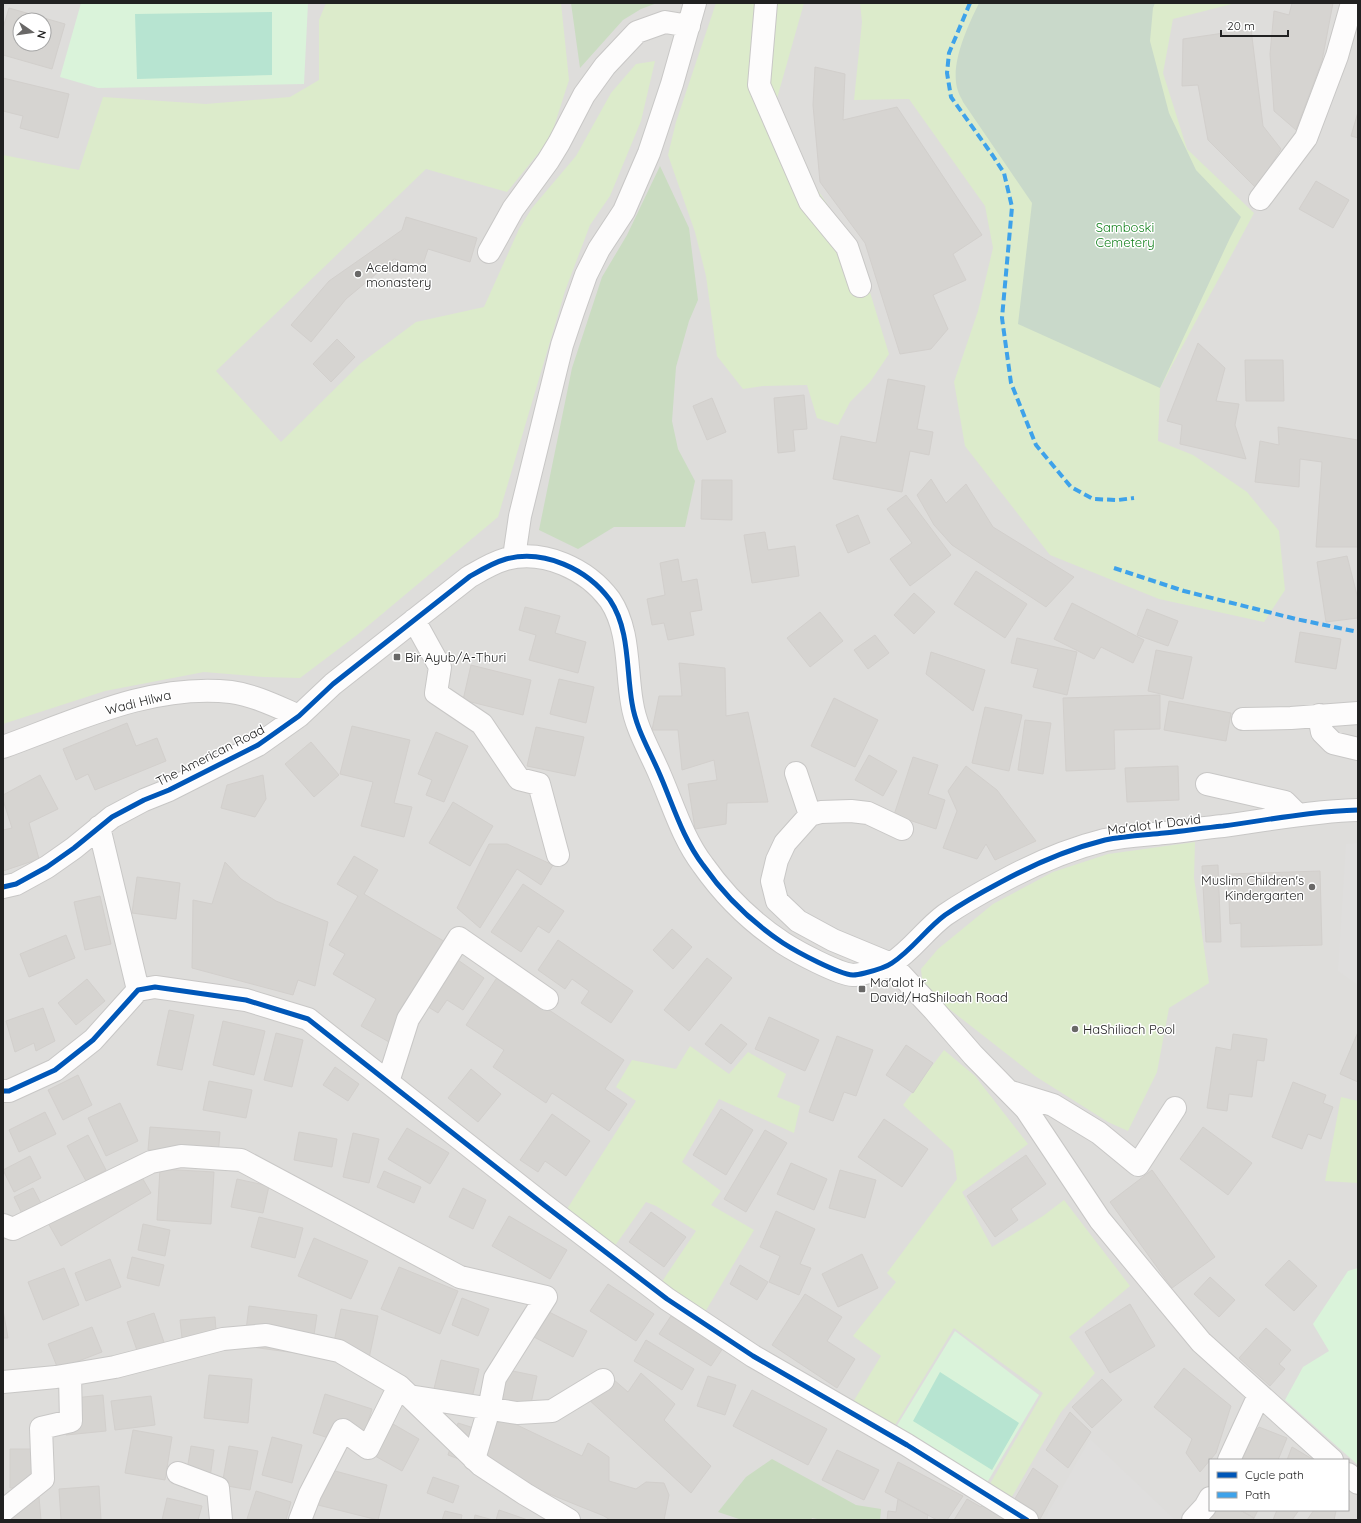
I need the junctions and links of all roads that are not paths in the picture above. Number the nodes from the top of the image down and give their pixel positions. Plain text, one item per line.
1 (695, 3) edge
2 (766, 3) edge
3 (1352, 3) edge
4 (689, 26) junction
5 (1260, 199) dead end
6 (489, 252) dead end
7 (860, 286) dead end
8 (514, 557) junction
9 (414, 620) junction
10 (1358, 712) edge
11 (1319, 715) junction
12 (300, 716) junction
13 (1243, 720) dead end
14 (3, 747) edge
15 (1358, 749) edge
16 (796, 773) dead end
17 (1207, 784) dead end
18 (1358, 810) edge
19 (810, 815) junction
20 (1298, 816) junction
21 (100, 827) junction
22 (902, 829) dead end
23 (558, 855) dead end
24 (3, 887) edge
25 (891, 964) junction
26 (138, 990) junction
27 (547, 999) dead end
28 (388, 1082) junction
29 (3, 1091) edge
30 (1010, 1092) junction
31 (1175, 1108) dead end
32 (3, 1225) edge
33 (70, 1375) junction
34 (603, 1380) dead end
35 (3, 1382) edge
36 (404, 1391) junction
37 (1258, 1395) junction
38 (489, 1409) junction
39 (474, 1459) junction
40 (1229, 1459) edge
41 (1331, 1459) edge
42 (178, 1473) dead end
43 (1349, 1475) edge
44 (1358, 1483) edge
45 (1209, 1500) edge
46 (3, 1511) edge
47 (221, 1520) edge
48 (300, 1520) edge
49 (569, 1520) edge
50 (1028, 1520) edge
51 (1193, 1520) edge

1 - 4 street
2 - 7 street
3 - 5 street
4 - 6 street
4 - 8 street
8 - 9 street, The American Road
8 - 25 street, The American Road
9 - 12 street, The American Road
9 - 23 street
10 - 11 street
11 - 13 street
11 - 15 street
12 - 14 street, Wadi Hilwa
12 - 21 street, The American Road
16 - 19 street
17 - 20 street
18 - 20 street, Ma'alot Ir David
19 - 22 street
19 - 25 street
20 - 25 street, Ma'alot Ir David
21 - 24 street, The American Road
21 - 26 street
25 - 30 street
26 - 28 street
26 - 29 street
27 - 28 street
28 - 50 street
30 - 31 street
30 - 37 street
32 - 38 street
33 - 35 street
33 - 36 street
33 - 46 street
34 - 38 street
36 - 38 street
36 - 39 street
36 - 48 street
37 - 40 street
37 - 41 street
38 - 39 street
39 - 49 street
42 - 47 street
43 - 44 street
45 - 51 street

